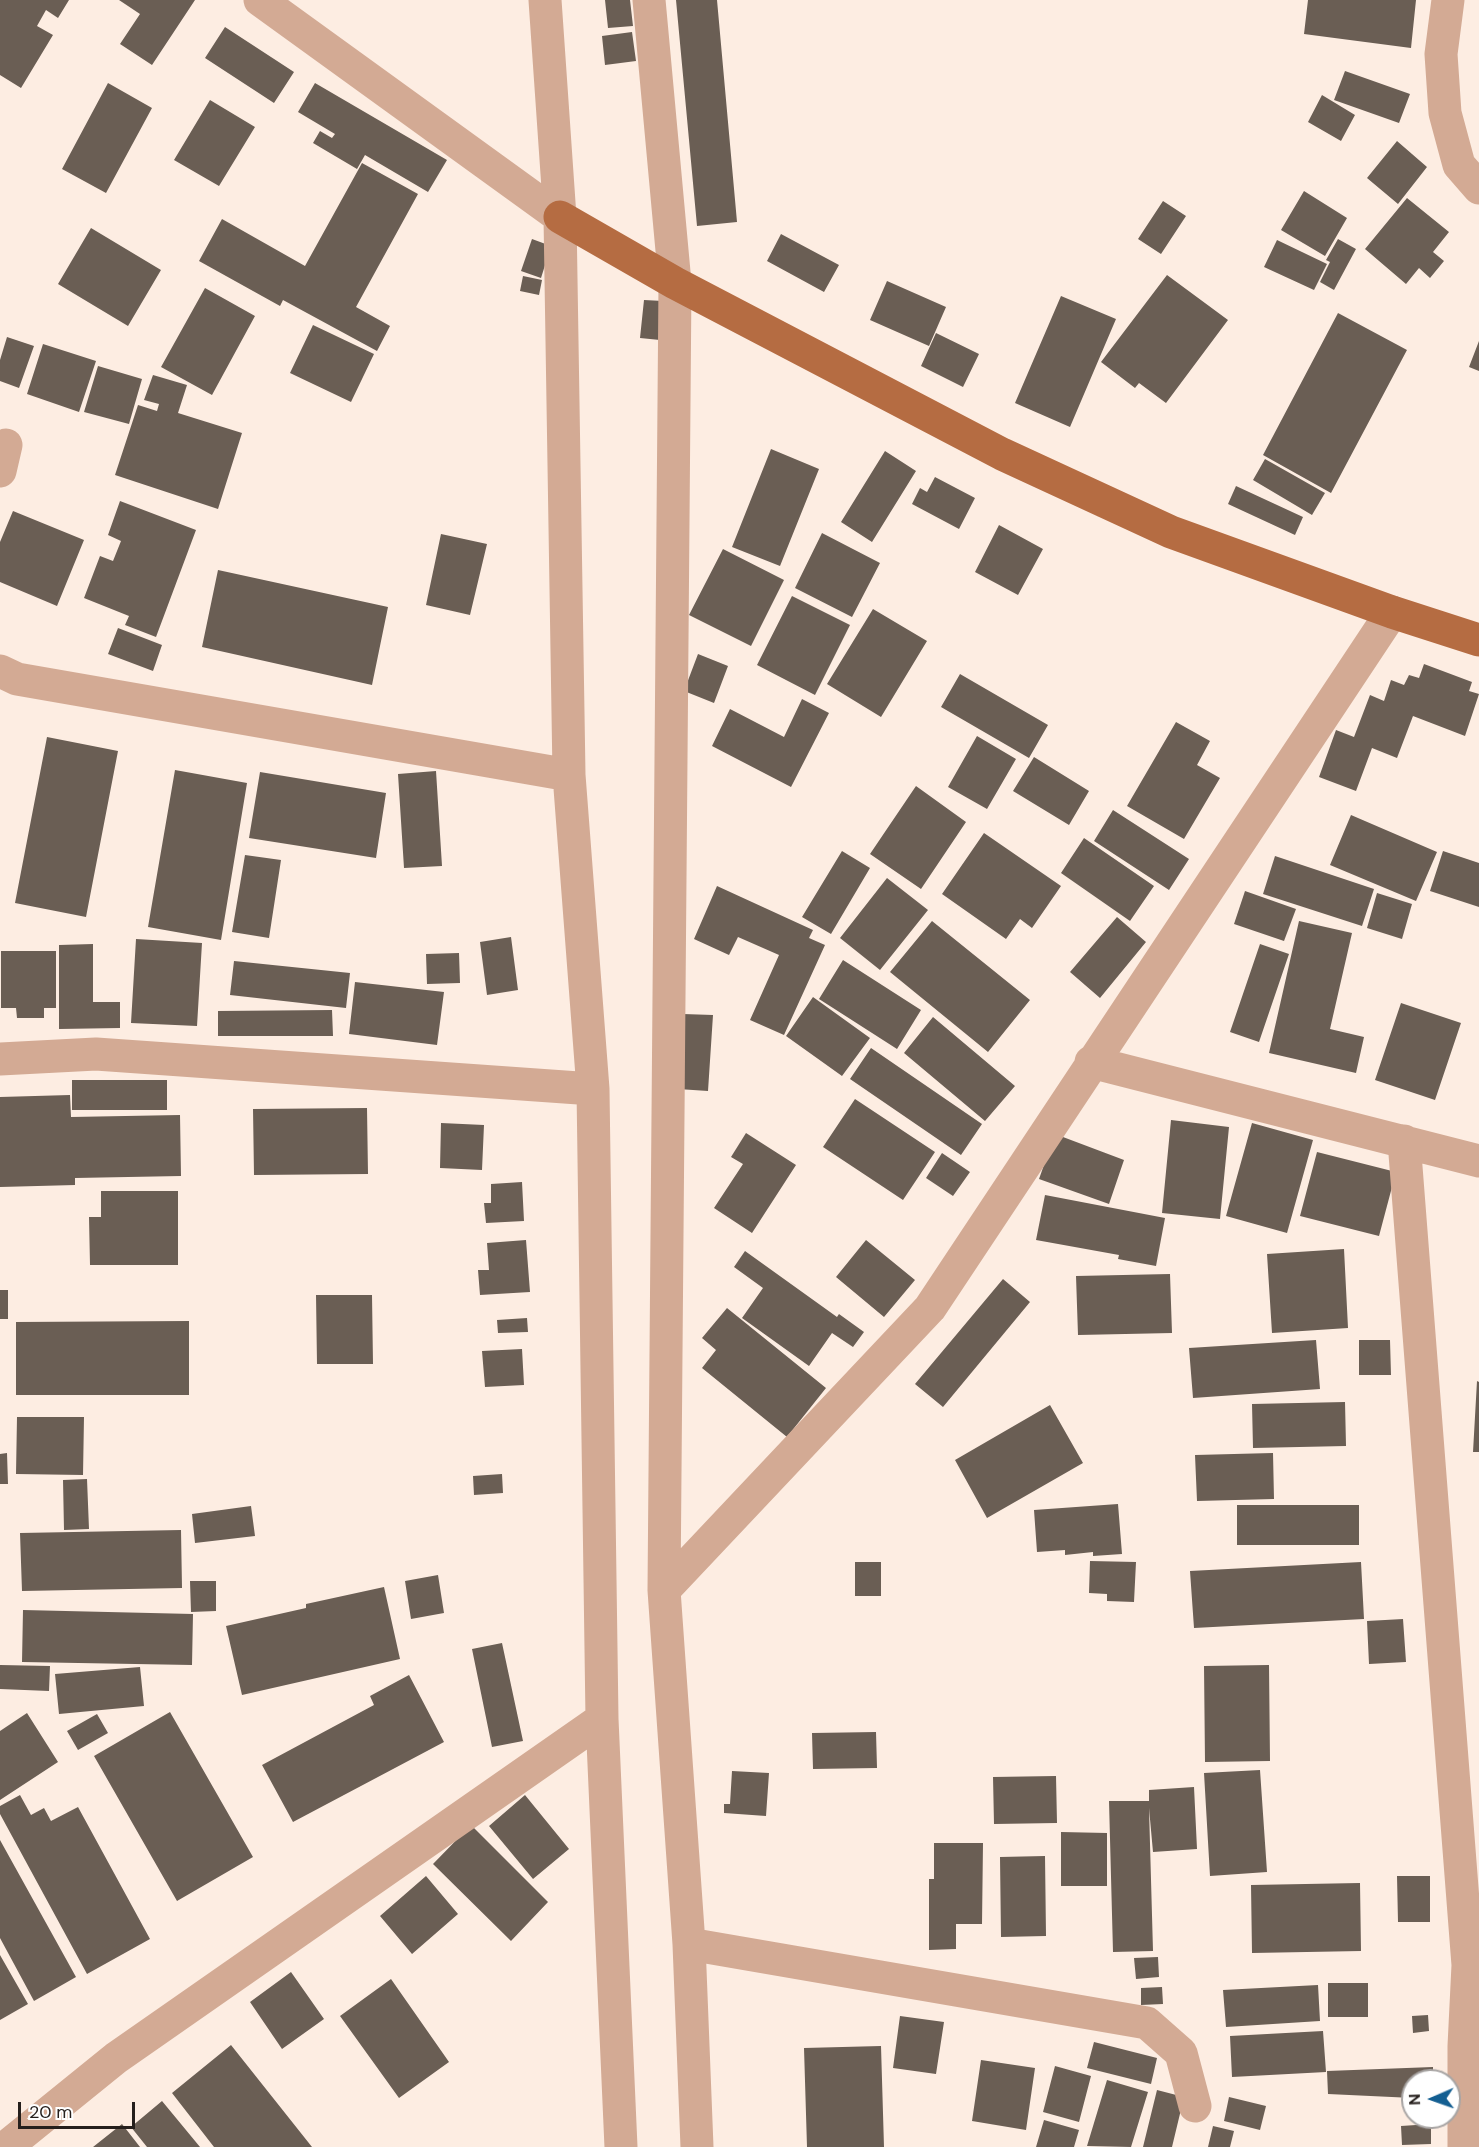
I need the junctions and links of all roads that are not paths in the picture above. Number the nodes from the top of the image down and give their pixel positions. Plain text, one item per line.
1 (260, 0) edge
2 (545, 0) edge
3 (649, 0) edge
4 (1448, 0) edge
5 (1479, 188) edge
6 (560, 217) junction
7 (675, 283) junction
8 (1392, 612) junction
9 (1479, 640) edge
10 (0, 671) edge
11 (568, 775) junction
12 (0, 1059) edge
13 (1092, 1062) junction
14 (593, 1089) junction
15 (1404, 1141) junction
16 (1479, 1161) edge
17 (664, 1590) junction
18 (602, 1719) junction
19 (689, 1944) junction
20 (1471, 2049) edge
21 (1195, 2106) dead end
22 (6, 2147) edge
23 (621, 2147) edge
24 (697, 2147) edge
25 (1464, 2147) edge

1 - 6 street
2 - 6 street
3 - 7 street
4 - 5 street
6 - 7 main road
6 - 11 street
7 - 8 main road
7 - 17 street
8 - 9 main road
8 - 13 street
10 - 11 street
11 - 14 street
12 - 14 street
13 - 15 street
13 - 17 street
14 - 18 street
15 - 16 street
15 - 20 street
17 - 19 street
18 - 22 street
18 - 23 street
19 - 21 street
19 - 24 street
20 - 25 street

